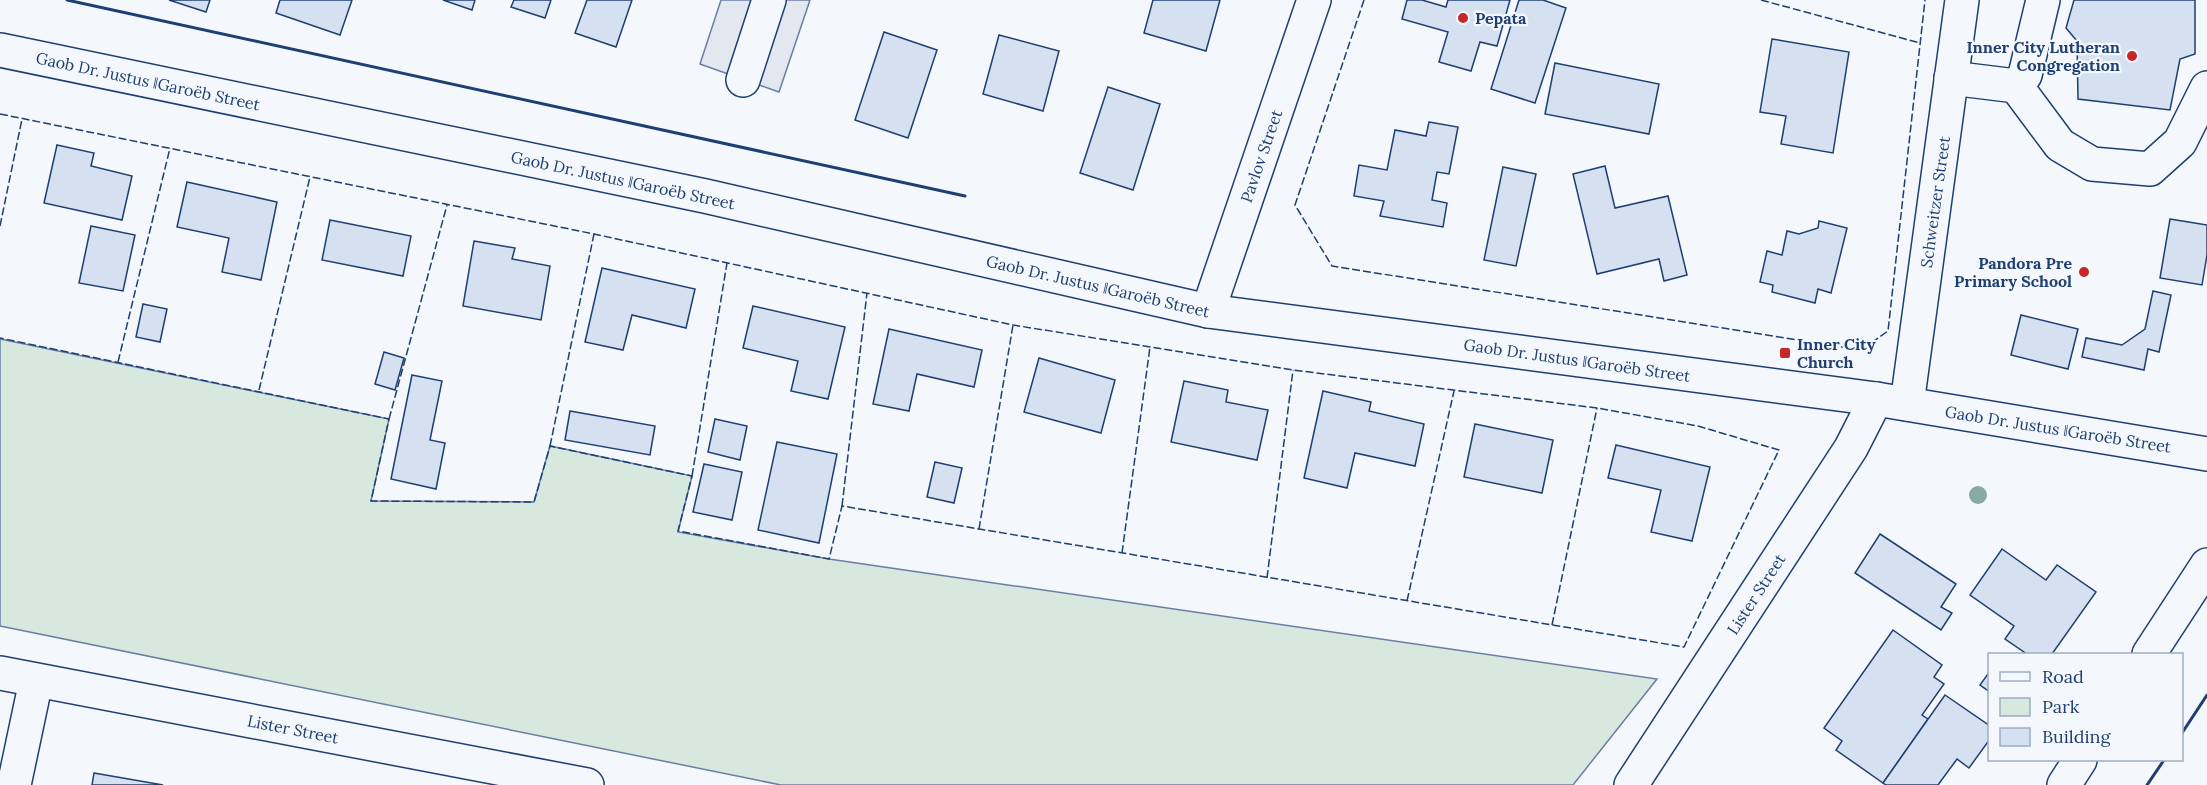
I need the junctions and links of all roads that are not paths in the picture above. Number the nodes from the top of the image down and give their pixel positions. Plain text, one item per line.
1 (769, 0) edge
2 (1314, 0) edge
3 (1962, 0) edge
4 (2043, 0) edge
5 (0, 50) edge
6 (1951, 78) junction
7 (743, 80) dead end
8 (2016, 86) junction
9 (2207, 88) edge
10 (1208, 311) junction
11 (1891, 402) junction
12 (2207, 454) edge
13 (2207, 565) edge
14 (2150, 653) edge
15 (0, 673) edge
16 (36, 681) junction
17 (2079, 761) edge
18 (14, 785) edge
19 (586, 785) edge
20 (1631, 785) edge
21 (2064, 785) edge

1 - 7 street
2 - 10 street, Pavlov Street
3 - 6 street, Schweitzer Street
4 - 8 street
5 - 10 street, Gaob Dr. Justus ǁGaroëb Street
6 - 8 street
6 - 11 street, Schweitzer Street
8 - 9 street
10 - 11 street, Gaob Dr. Justus ǁGaroëb Street
11 - 12 street, Gaob Dr. Justus ǁGaroëb Street
11 - 20 street, Lister Street
13 - 14 street
15 - 16 street, Lister Street
16 - 18 street
16 - 19 street, Lister Street
17 - 21 street

